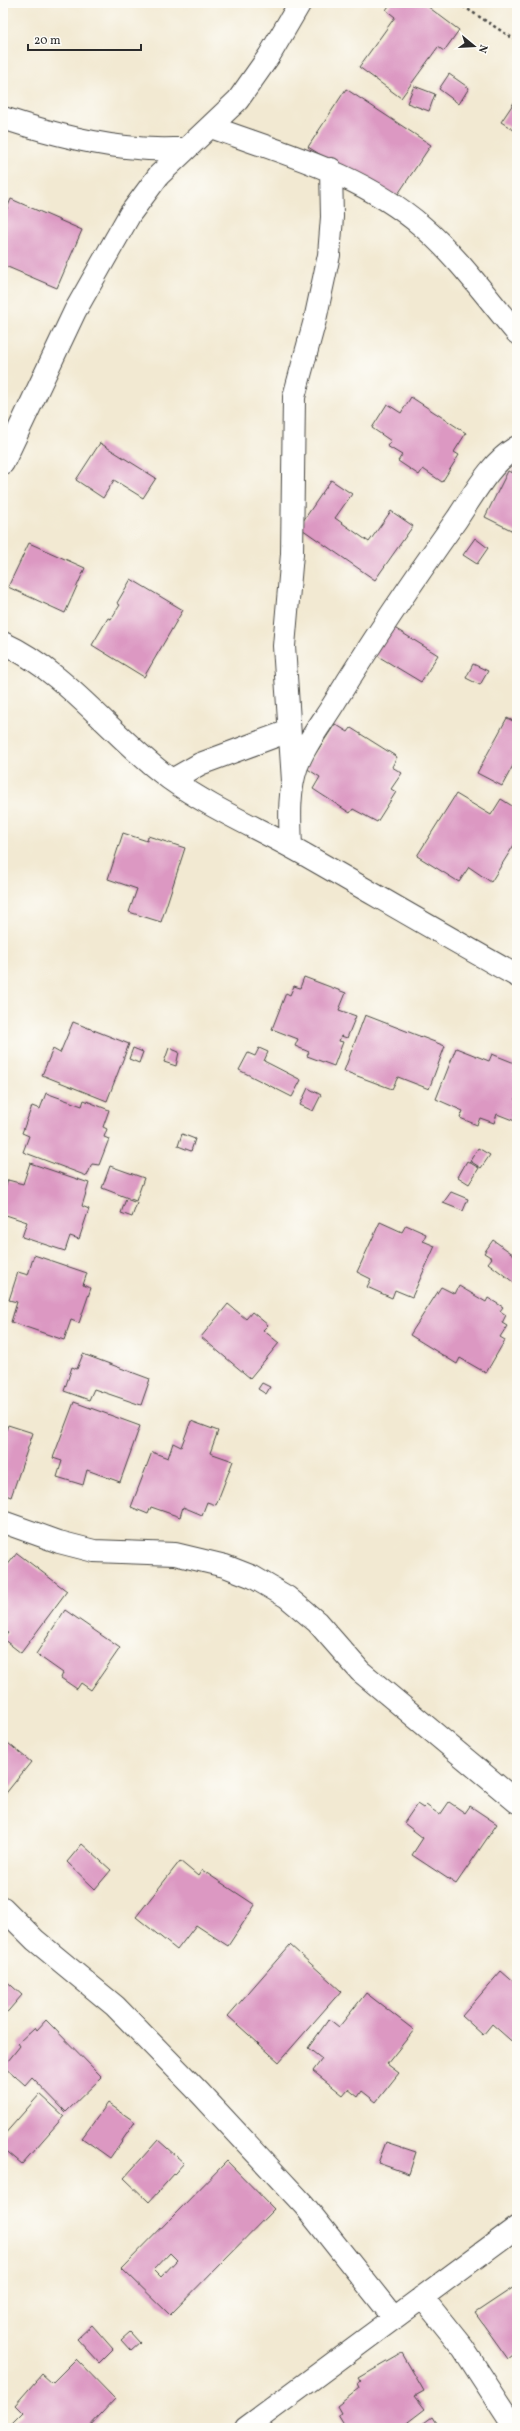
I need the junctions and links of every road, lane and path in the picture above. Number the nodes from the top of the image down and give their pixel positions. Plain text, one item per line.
1 (300, 3) edge
2 (458, 3) edge
3 (517, 41) edge
4 (3, 118) edge
5 (211, 127) junction
6 (186, 148) junction
7 (332, 169) junction
8 (517, 333) edge
9 (517, 447) edge
10 (3, 463) edge
11 (3, 643) edge
12 (289, 732) junction
13 (172, 780) junction
14 (293, 781) junction
15 (291, 847) junction
16 (517, 976) edge
17 (3, 1522) edge
18 (517, 1802) edge
19 (3, 1908) edge
20 (517, 2227) edge
21 (422, 2297) junction
22 (394, 2318) junction
23 (246, 2428) edge
24 (516, 2428) edge

1 - 5 street
2 - 3 path
4 - 6 street
5 - 6 street
5 - 7 street
6 - 10 street
7 - 8 street
7 - 12 street
9 - 14 street
11 - 13 street
12 - 13 street
12 - 14 street
13 - 15 street
14 - 15 street
15 - 16 street
17 - 18 street
19 - 22 street
20 - 21 street
21 - 22 street
21 - 24 street
22 - 23 street

